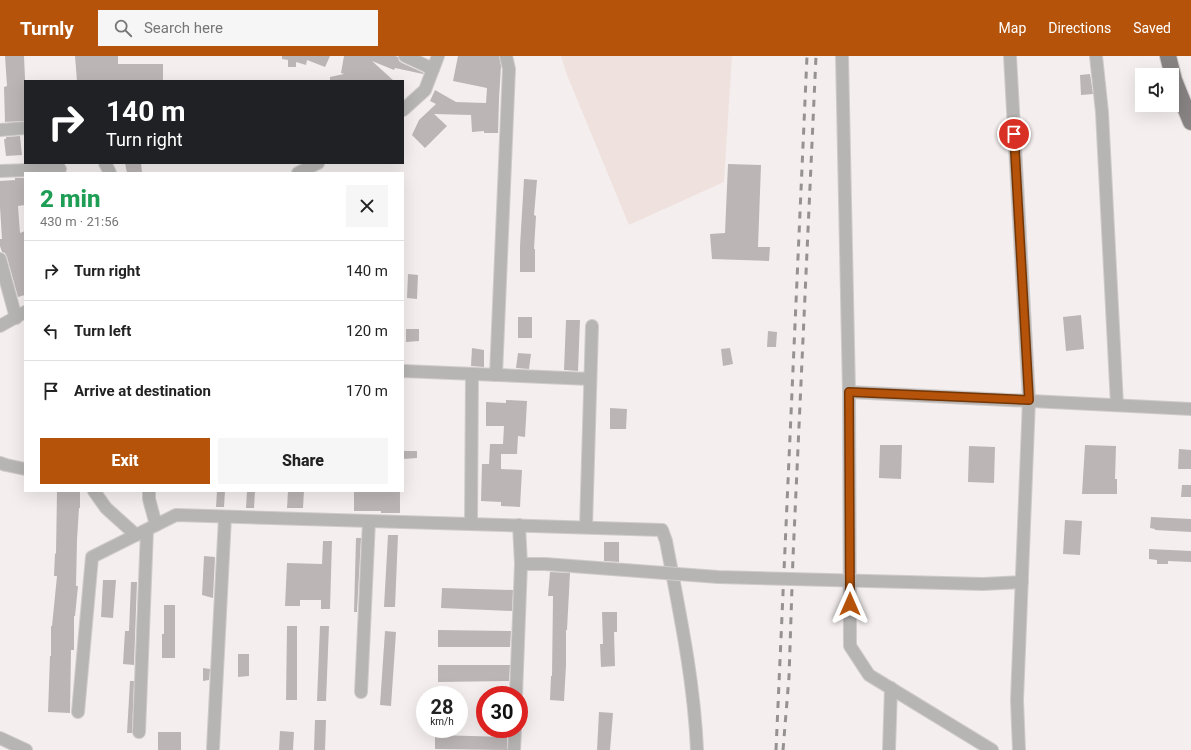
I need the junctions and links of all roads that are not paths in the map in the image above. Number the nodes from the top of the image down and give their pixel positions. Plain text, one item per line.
1 (405, 56) edge
2 (438, 56) edge
3 (506, 56) edge
4 (842, 56) edge
5 (1010, 56) edge
6 (1096, 56) edge
7 (1168, 56) edge
8 (1179, 56) edge
9 (433, 69) junction
10 (1191, 94) edge
11 (404, 109) edge
12 (1191, 122) edge
13 (24, 128) edge
14 (0, 130) edge
15 (316, 164) edge
16 (60, 168) edge
17 (0, 171) edge
18 (300, 172) edge
19 (0, 258) edge
20 (21, 315) edge
21 (0, 326) edge
22 (592, 326) dead end
23 (404, 371) edge
24 (472, 374) junction
25 (496, 375) junction
26 (590, 379) junction
27 (849, 392) junction
28 (1029, 400) junction
29 (1117, 405) junction
30 (1191, 409) edge
31 (0, 463) edge
32 (24, 469) edge
33 (95, 492) edge
34 (149, 492) edge
35 (225, 517) junction
36 (369, 521) junction
37 (471, 524) junction
38 (518, 525) junction
39 (152, 527) junction
40 (586, 527) junction
41 (136, 535) junction
42 (520, 564) junction
43 (1022, 582) junction
44 (516, 686) edge
45 (891, 688) junction
46 (361, 692) dead end
47 (78, 712) dead end
48 (139, 732) dead end
49 (0, 738) edge
50 (515, 738) edge
51 (213, 748) dead end
52 (26, 750) edge
53 (514, 750) edge
54 (697, 750) edge
55 (889, 750) edge
56 (992, 750) edge
57 (1019, 750) edge

1 - 9 street
2 - 9 street
3 - 25 street
4 - 27 street
5 - 28 street
6 - 29 street
7 - 12 main road
8 - 10 main road
9 - 11 street
13 - 14 street
15 - 18 street
16 - 17 street
19 - 20 street
20 - 21 street
22 - 26 street
23 - 24 street
24 - 25 street
24 - 37 street
25 - 26 street
26 - 40 street
27 - 28 street
27 - 45 street
28 - 29 street
28 - 43 street
29 - 30 street
31 - 32 street
33 - 41 street
34 - 39 street
35 - 36 street
35 - 39 street
35 - 51 street
36 - 37 street
36 - 46 street
37 - 38 street
38 - 40 street
38 - 42 street
39 - 41 street
39 - 48 street
40 - 54 street
41 - 47 street
42 - 43 street, bridge
42 - 44 street
43 - 57 street
45 - 55 street
45 - 56 street
49 - 52 street
50 - 53 street

